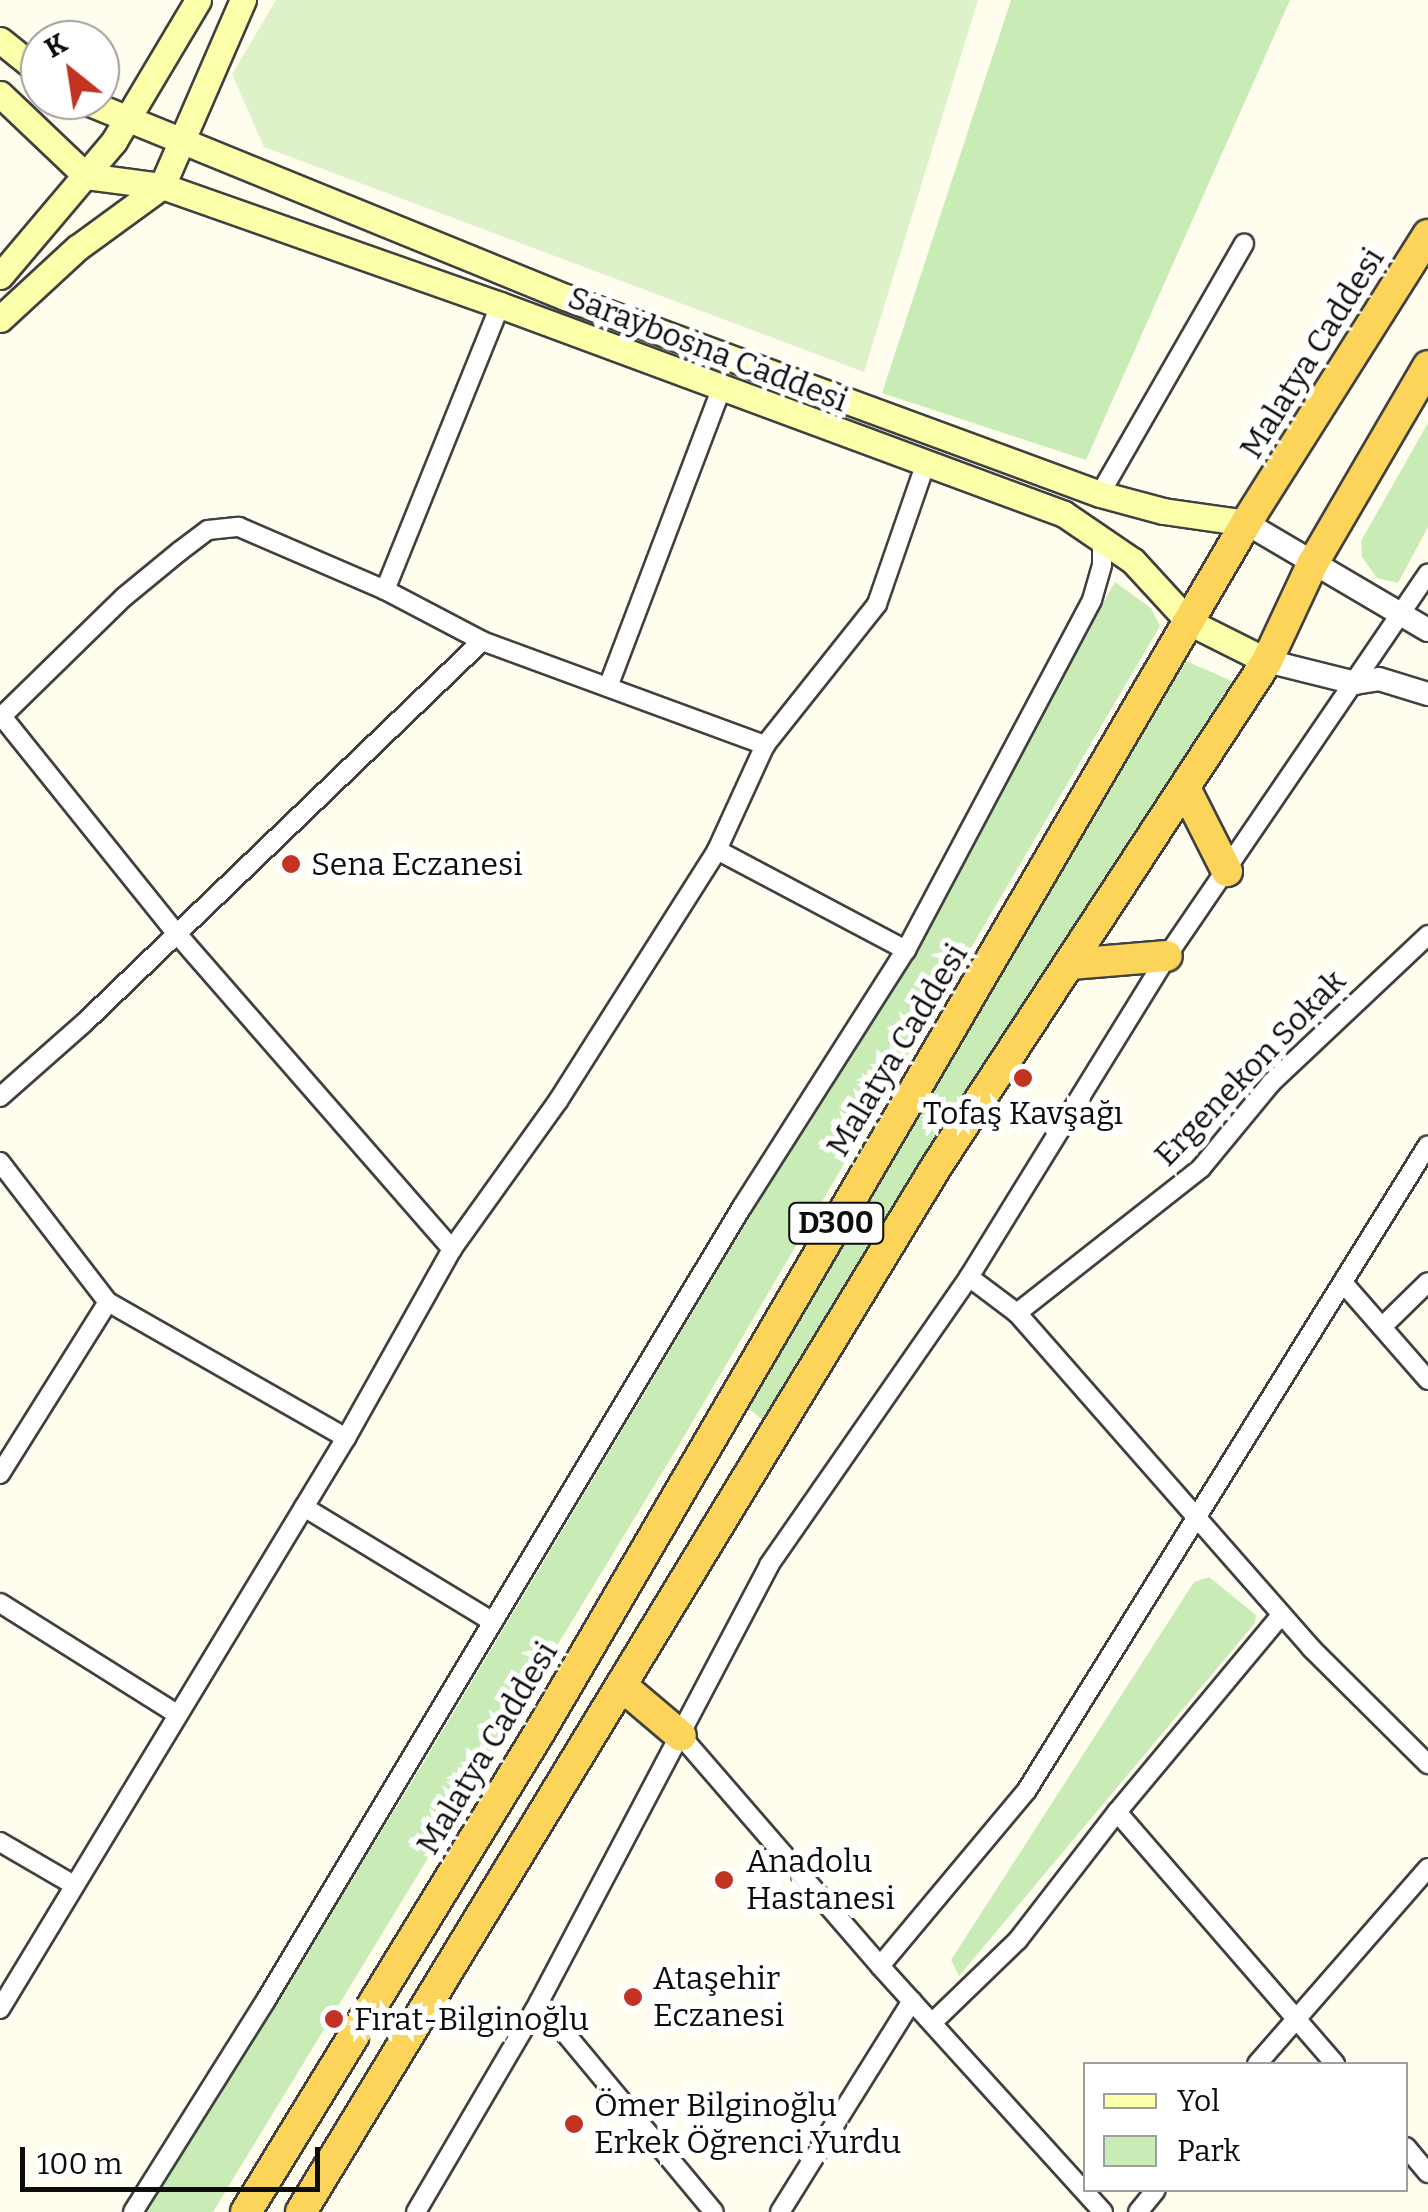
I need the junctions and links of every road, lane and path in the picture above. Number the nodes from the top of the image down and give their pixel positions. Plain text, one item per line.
1 (198, 0) edge
2 (242, 0) edge
3 (0, 40) edge
4 (20, 56) edge
5 (0, 94) edge
6 (120, 117) edge
7 (127, 120) junction
8 (184, 140) junction
9 (86, 176) junction
10 (162, 186) junction
11 (1428, 235) edge
12 (1244, 244) dead end
13 (0, 276) edge
14 (500, 305) junction
15 (0, 320) edge
16 (1428, 366) edge
17 (721, 389) junction
18 (927, 460) junction
19 (1100, 494) junction
20 (1246, 523) junction
21 (1102, 540) junction
22 (1313, 563) junction
23 (1428, 574) edge
24 (385, 590) junction
25 (1402, 616) junction
26 (1189, 622) junction
27 (1428, 630) edge
28 (482, 641) junction
29 (1267, 661) junction
30 (1356, 683) junction
31 (608, 687) junction
32 (1428, 694) edge
33 (1, 716) edge
34 (765, 744) junction
35 (1186, 790) junction
36 (716, 850) junction
37 (1228, 870) junction
38 (1428, 934) edge
39 (178, 935) junction
40 (906, 950) junction
41 (1167, 956) junction
42 (1071, 964) junction
43 (0, 1098) edge
44 (1428, 1145) edge
45 (0, 1162) edge
46 (452, 1249) junction
47 (969, 1277) junction
48 (1428, 1282) edge
49 (1345, 1285) junction
50 (108, 1302) junction
51 (1017, 1313) junction
52 (1382, 1328) junction
53 (1428, 1380) edge
54 (346, 1438) junction
55 (0, 1474) edge
56 (304, 1507) junction
57 (1194, 1516) junction
58 (0, 1603) edge
59 (1282, 1615) junction
60 (493, 1622) junction
61 (622, 1686) junction
62 (178, 1714) junction
63 (680, 1736) junction
64 (1428, 1764) edge
65 (1117, 1812) junction
66 (0, 1842) edge
67 (1428, 1868) edge
68 (74, 1885) junction
69 (880, 1966) junction
70 (912, 2001) junction
71 (540, 2002) junction
72 (0, 2008) edge
73 (1295, 2018) junction
74 (932, 2023) junction
75 (1259, 2062) edge
76 (1333, 2062) edge
77 (1408, 2149) edge
78 (1428, 2173) edge
79 (1083, 2190) edge
80 (1085, 2192) edge
81 (1154, 2192) edge
82 (133, 2212) edge
83 (246, 2212) edge
84 (301, 2212) edge
85 (416, 2212) edge
86 (714, 2212) edge
87 (780, 2212) edge
88 (1103, 2212) edge
89 (1138, 2212) edge

1 - 7 main road
2 - 8 main road
3 - 4 main road
5 - 9 main road
6 - 7 main road, Saraybosna Caddesi
7 - 8 main road, Saraybosna Caddesi
7 - 9 main road
8 - 10 main road
8 - 19 main road, Saraybosna Caddesi
9 - 10 main road, Saraybosna Caddesi
9 - 13 main road
10 - 14 main road, Saraybosna Caddesi
10 - 15 main road
11 - 20 highway, Malatya Caddesi / D300
12 - 19 street
14 - 17 main road, Saraybosna Caddesi
14 - 24 street
16 - 22 highway, D300
17 - 18 main road, Saraybosna Caddesi
17 - 31 street
18 - 21 main road, Saraybosna Caddesi
18 - 34 street
19 - 20 main road, Saraybosna Caddesi
20 - 22 street
20 - 26 highway, Malatya Caddesi / D300
21 - 26 main road, Saraybosna Caddesi
21 - 40 street
22 - 25 street
22 - 29 highway, D300
23 - 25 street
24 - 28 street
24 - 33 street
25 - 27 street
25 - 30 street
26 - 29 main road, Saraybosna Caddesi
26 - 83 highway, Malatya Caddesi / D300
28 - 31 street
28 - 39 street
29 - 30 street
29 - 35 highway, D300
30 - 32 street
30 - 37 street
31 - 34 street
33 - 39 street
34 - 36 street
35 - 37 highway
35 - 42 highway, D300
36 - 40 street
36 - 46 street
37 - 41 street
38 - 51 street, Ergenekon Sokak
39 - 43 street
39 - 46 street
40 - 60 street
41 - 42 highway
41 - 47 street
42 - 61 highway, D300
44 - 49 street
45 - 50 street
46 - 54 street
47 - 51 street
47 - 63 street
48 - 52 street
49 - 52 street
49 - 57 street
50 - 54 street
50 - 55 street
51 - 57 street
52 - 53 street
54 - 56 street
56 - 60 street
56 - 62 street
57 - 59 street
57 - 69 street
58 - 62 street
59 - 64 street
59 - 65 street
60 - 82 street
61 - 63 highway
61 - 84 highway, D300
62 - 68 street
63 - 69 street
63 - 71 street
65 - 73 street
65 - 74 street
66 - 68 street
67 - 73 street
68 - 72 street
69 - 70 street
70 - 74 street
70 - 87 street
71 - 85 street
71 - 86 street
73 - 75 street
73 - 76 street
74 - 79 street
77 - 78 street
80 - 88 street
81 - 89 street

